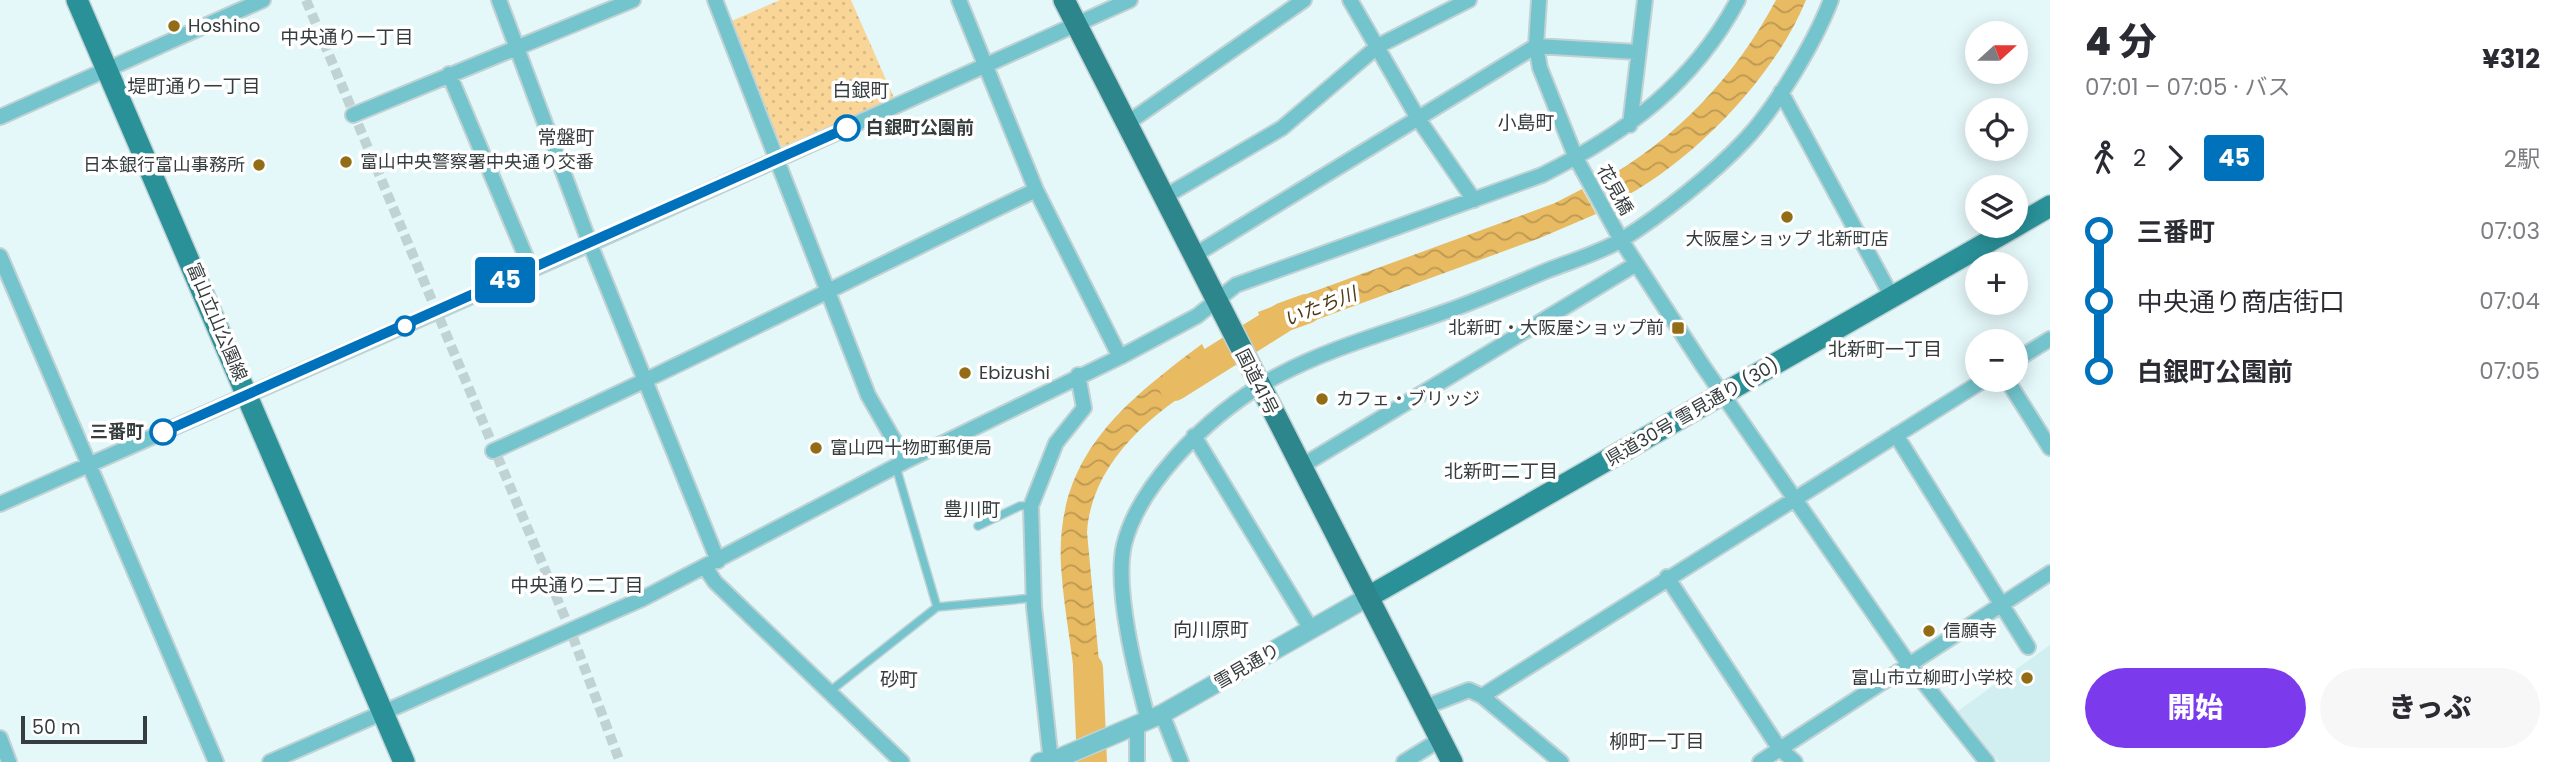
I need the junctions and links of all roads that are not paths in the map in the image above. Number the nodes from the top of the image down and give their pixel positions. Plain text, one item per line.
1 (77, 0) edge
2 (263, 0) edge
3 (499, 0) edge
4 (633, 0) edge
5 (715, 0) edge
6 (959, 0) edge
7 (1064, 0) edge
8 (1130, 0) edge
9 (1304, 0) edge
10 (1350, 0) edge
11 (1469, 0) edge
12 (1539, 0) edge
13 (1645, 0) edge
14 (1738, 0) edge
15 (1831, 0) edge
16 (1077, 24) junction
17 (1378, 46) junction
18 (1536, 46) junction
19 (516, 48) junction
20 (1637, 52) junction
21 (988, 66) junction
22 (109, 69) junction
23 (449, 74) junction
24 (1781, 92) junction
25 (353, 114) dead end
26 (0, 117) edge
27 (1419, 120) junction
28 (1126, 124) junction
29 (1630, 125) junction
30 (1576, 158) junction
31 (776, 159) junction
32 (1037, 190) junction
33 (1164, 197) junction
34 (1474, 200) junction
35 (2049, 207) edge
36 (2028, 219) edge
37 (1995, 238) edge
38 (1621, 240) junction
39 (590, 244) junction
40 (0, 256) edge
41 (1193, 256) junction
42 (1636, 264) junction
43 (531, 269) junction
44 (827, 290) junction
45 (1892, 297) junction
46 (1216, 299) junction
47 (2050, 339) edge
48 (2028, 353) edge
49 (1120, 356) junction
50 (1078, 375) junction
51 (647, 380) junction
52 (1257, 380) junction
53 (1965, 392) edge
54 (2015, 392) edge
55 (1723, 394) junction
56 (248, 395) junction
57 (1896, 435) junction
58 (1194, 436) junction
59 (2050, 448) edge
60 (493, 451) dead end
61 (901, 464) junction
62 (90, 465) junction
63 (1300, 467) junction
64 (1796, 498) junction
65 (0, 504) edge
66 (1031, 506) junction
67 (978, 526) dead end
68 (711, 564) junction
69 (2050, 573) edge
70 (1667, 578) junction
71 (1368, 597) junction
72 (1033, 598) junction
73 (2002, 606) junction
74 (937, 607) junction
75 (1311, 629) junction
76 (2028, 647) dead end
77 (1908, 663) junction
78 (829, 692) junction
79 (1482, 696) junction
80 (1425, 707) junction
81 (383, 711) junction
82 (1143, 722) junction
83 (0, 738) edge
84 (1441, 739) junction
85 (1779, 748) junction
86 (1050, 761) edge
87 (9, 762) edge
88 (216, 762) edge
89 (270, 762) edge
90 (404, 762) edge
91 (902, 762) edge
92 (1137, 762) edge
93 (1181, 762) edge
94 (1404, 762) edge
95 (1452, 762) edge
96 (1561, 762) edge
97 (1760, 762) edge
98 (1795, 762) edge
99 (1987, 762) edge

1 - 22 main road, 富山立山公園線
2 - 22 street
3 - 19 street
4 - 19 street
5 - 31 street
6 - 21 street
7 - 16 highway, 国道41号
8 - 16 street
9 - 28 street
10 - 17 street
11 - 17 street
12 - 18 street, 花見橋
13 - 20 street
14 - 29 street
15 - 24 street
16 - 21 street
16 - 28 highway, 国道41号
17 - 27 street
17 - 33 street
18 - 20 street
18 - 27 street
18 - 30 street, 花見橋
19 - 23 street
19 - 39 street
20 - 29 street
21 - 31 street
21 - 32 street
22 - 26 street
22 - 56 main road, 富山立山公園線
23 - 25 street
23 - 43 street
24 - 38 street
24 - 45 street
27 - 34 street
27 - 41 street
28 - 33 highway, 国道41号
29 - 30 street
30 - 34 street
30 - 38 street, 花見橋
31 - 39 street
31 - 44 street
32 - 44 street
32 - 49 street
33 - 41 highway, 国道41号
34 - 46 street
35 - 36 main road, 県道30号 雪見通り (30)
37 - 45 main road, 県道30号 雪見通り (30)
38 - 42 street, 花見橋
38 - 52 street
39 - 43 street
39 - 51 street
40 - 62 street
41 - 46 highway, 国道41号
42 - 55 street, 花見橋
42 - 63 street
43 - 56 street
44 - 51 street
44 - 61 street
45 - 55 main road, 県道30号 雪見通り (30)
46 - 49 street
46 - 52 highway, 国道41号
47 - 48 street
49 - 50 street
50 - 61 street
50 - 66 street
51 - 60 street
51 - 68 street
52 - 58 street
52 - 63 highway, 国道41号
53 - 57 street
54 - 59 street
55 - 64 street, 花見橋
55 - 71 main road, 県道30号 雪見通り (30)
56 - 62 street
56 - 81 main road, 富山立山公園線
57 - 64 street
57 - 73 street
58 - 75 street
58 - 82 street
61 - 68 street
61 - 74 lane
62 - 65 street
62 - 88 street
63 - 71 highway, 国道41号
64 - 70 street
64 - 77 street, 花見橋
66 - 67 lane
66 - 72 street
68 - 78 street
68 - 81 street
69 - 73 street
70 - 79 street
70 - 85 street
71 - 75 street, 雪見通り
71 - 80 highway, 国道41号
72 - 74 lane
72 - 86 street
73 - 76 street
73 - 77 street
74 - 78 lane
75 - 82 street, 雪見通り
77 - 85 street
77 - 99 street, 花見橋
78 - 91 street
79 - 80 street
79 - 96 street
80 - 84 highway, 国道41号
81 - 89 street
81 - 90 main road, 富山立山公園線
82 - 86 street, 雪見通り
82 - 92 street
82 - 93 street
83 - 87 street
84 - 94 street
84 - 95 highway, 国道41号
85 - 97 street
85 - 98 street

